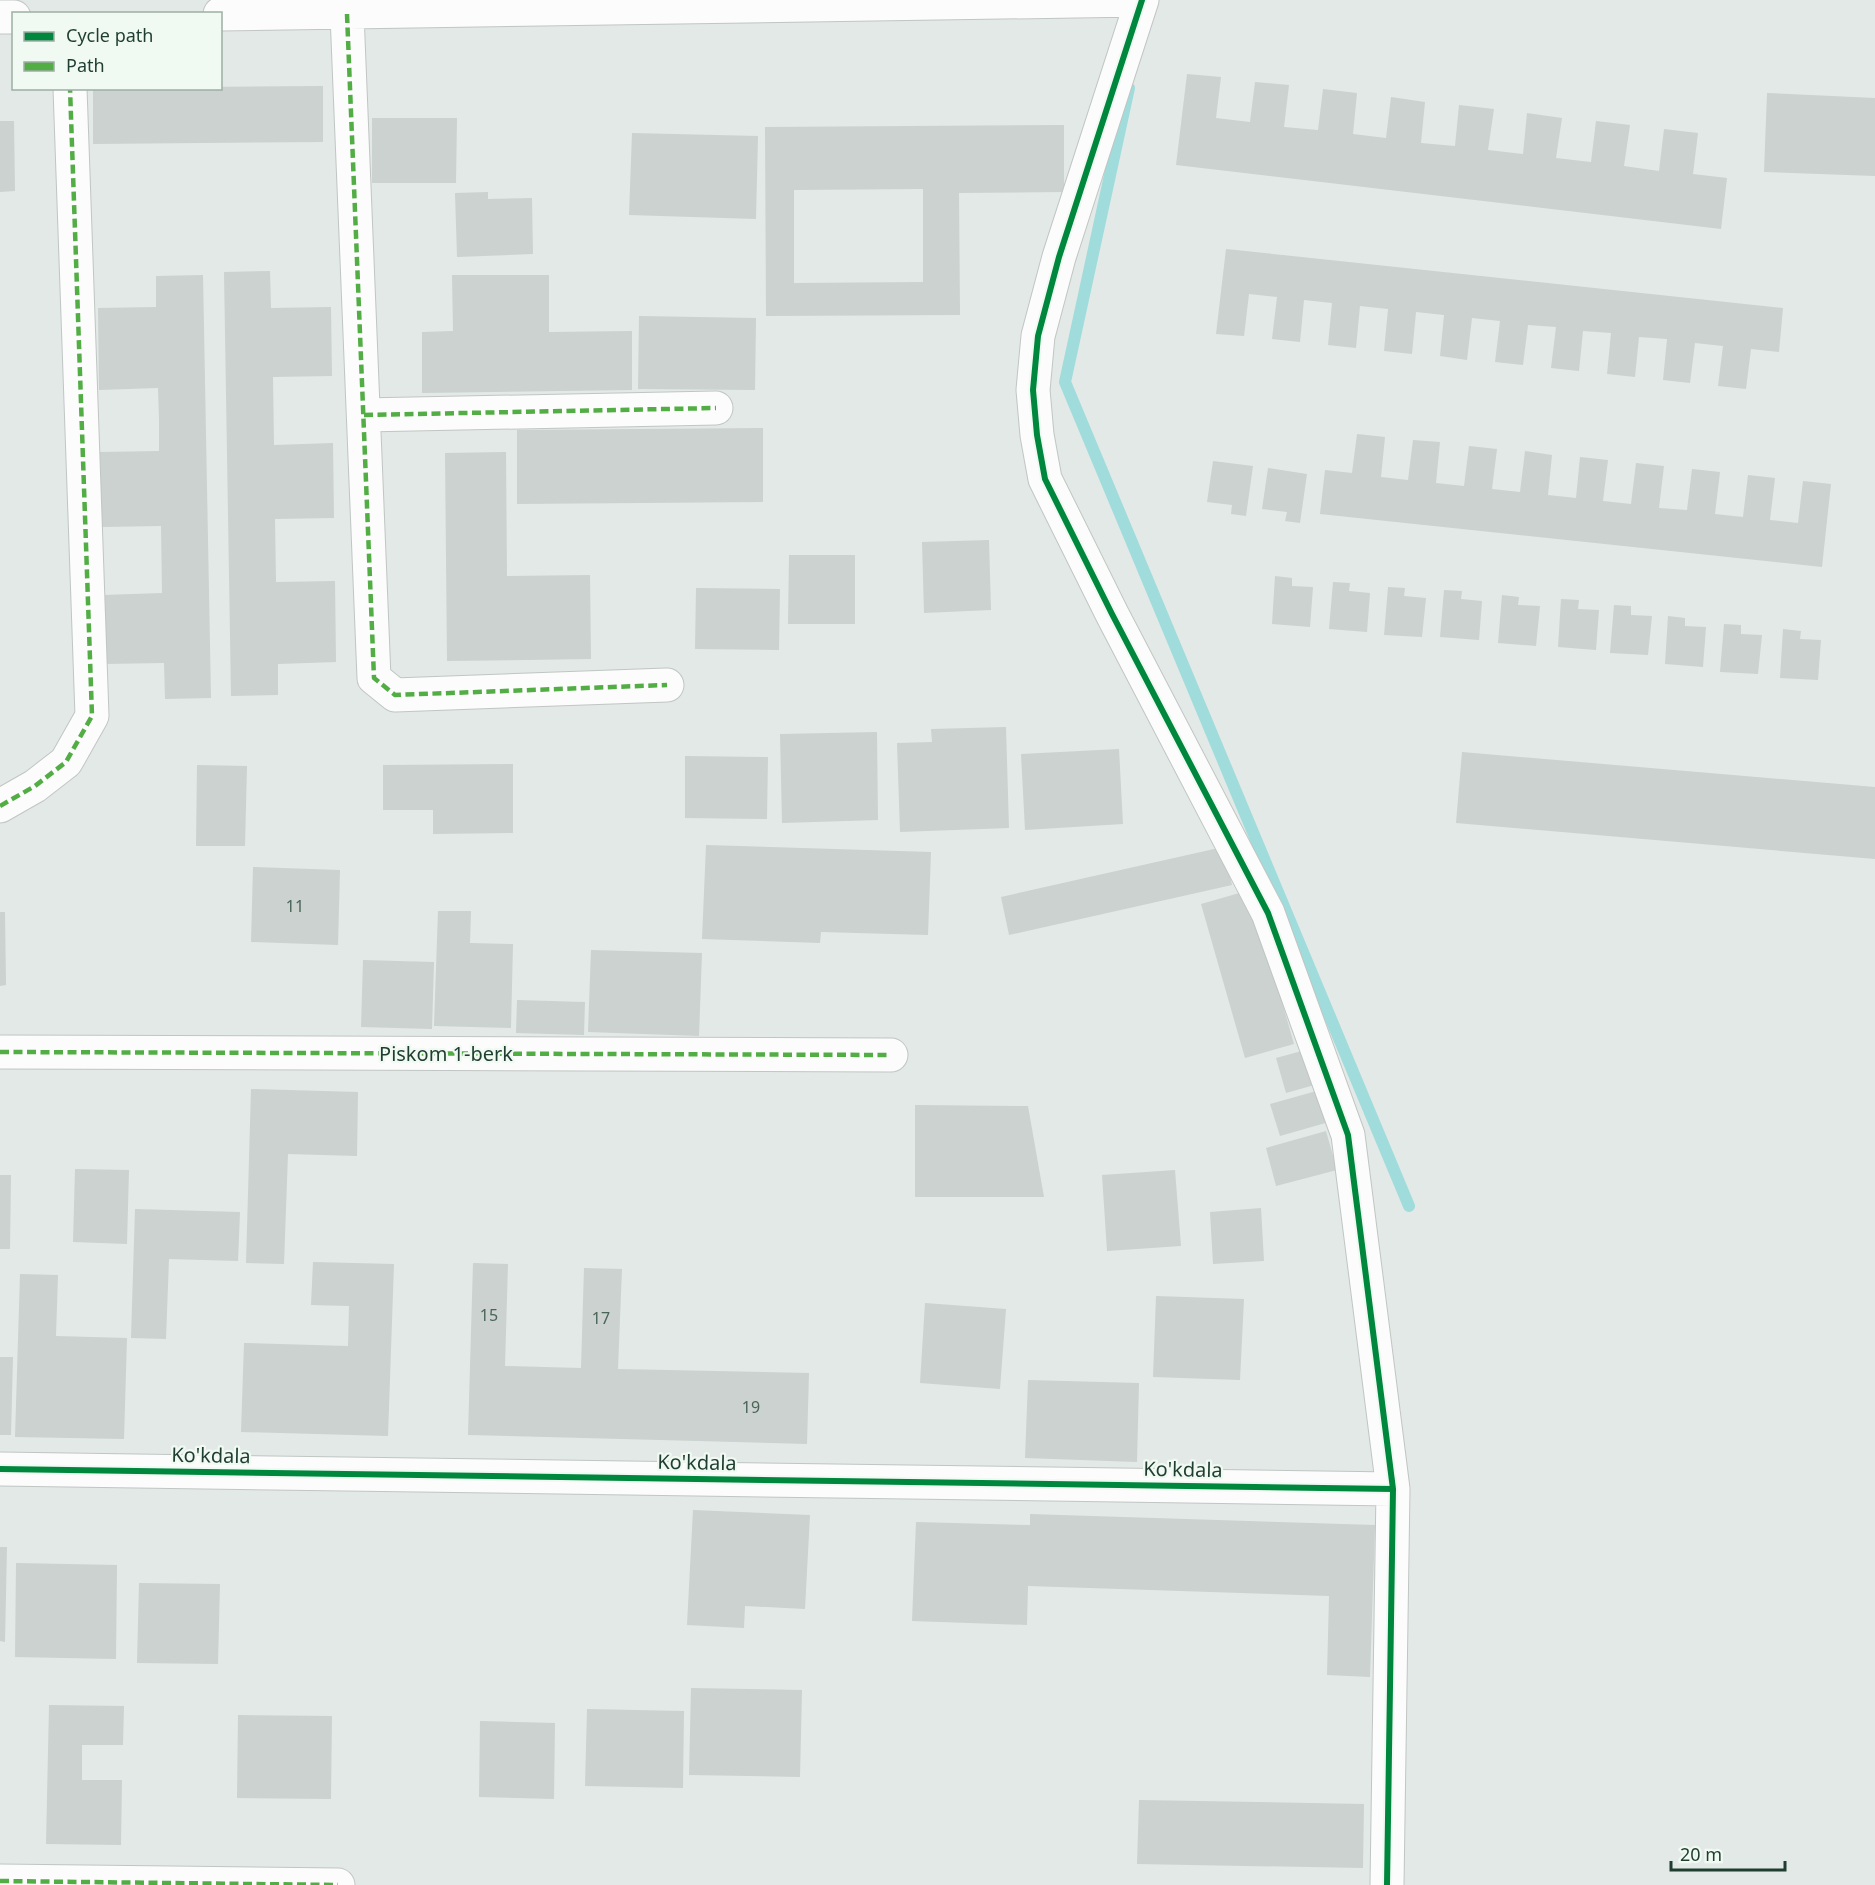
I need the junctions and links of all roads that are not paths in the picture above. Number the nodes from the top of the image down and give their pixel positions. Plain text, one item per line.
1 (1140, 0) edge
2 (222, 14) edge
3 (347, 14) junction
4 (70, 90) edge
5 (716, 408) dead end
6 (364, 415) junction
7 (667, 685) dead end
8 (0, 806) edge
9 (0, 1052) edge
10 (891, 1055) dead end
11 (0, 1469) edge
12 (1393, 1489) junction
13 (0, 1881) edge
14 (338, 1885) edge
15 (1387, 1885) edge

1 - 3 street
1 - 12 street
2 - 3 street
3 - 6 street
4 - 8 street
5 - 6 street
6 - 7 street
9 - 10 street, Piskom 1-berk
11 - 12 street, Ko'kdala
12 - 15 street
13 - 14 street

